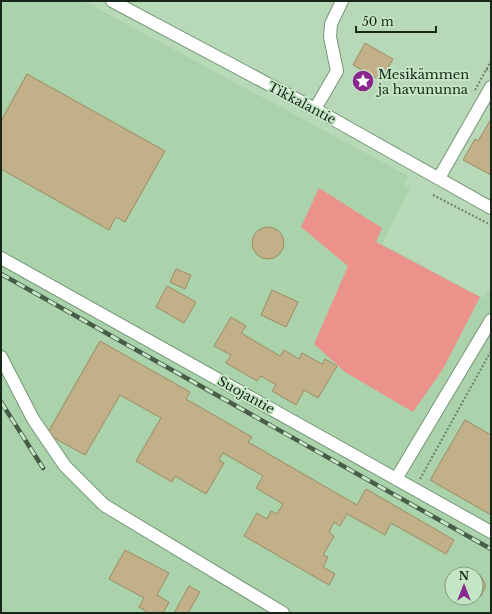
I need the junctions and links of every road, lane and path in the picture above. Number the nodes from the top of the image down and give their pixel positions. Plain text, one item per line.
1 (342, 1) edge
2 (118, 2) edge
3 (486, 69) dead end
4 (491, 71) edge
5 (491, 88) edge
6 (315, 109) junction
7 (439, 178) junction
8 (433, 196) dead end
9 (491, 208) edge
10 (491, 225) edge
11 (1, 258) edge
12 (491, 320) edge
13 (491, 351) edge
14 (1, 357) edge
15 (396, 479) junction
16 (414, 489) junction
17 (491, 532) edge
18 (283, 613) edge

1 - 6 street
2 - 6 street, Tikkalantie
3 - 4 path
5 - 7 street
6 - 7 street, Tikkalantie
7 - 9 street, Tikkalantie
8 - 10 path
11 - 15 street, Suojantie
12 - 15 street
13 - 16 path
14 - 18 street
15 - 16 street, Suojantie
16 - 17 street, Suojantie

